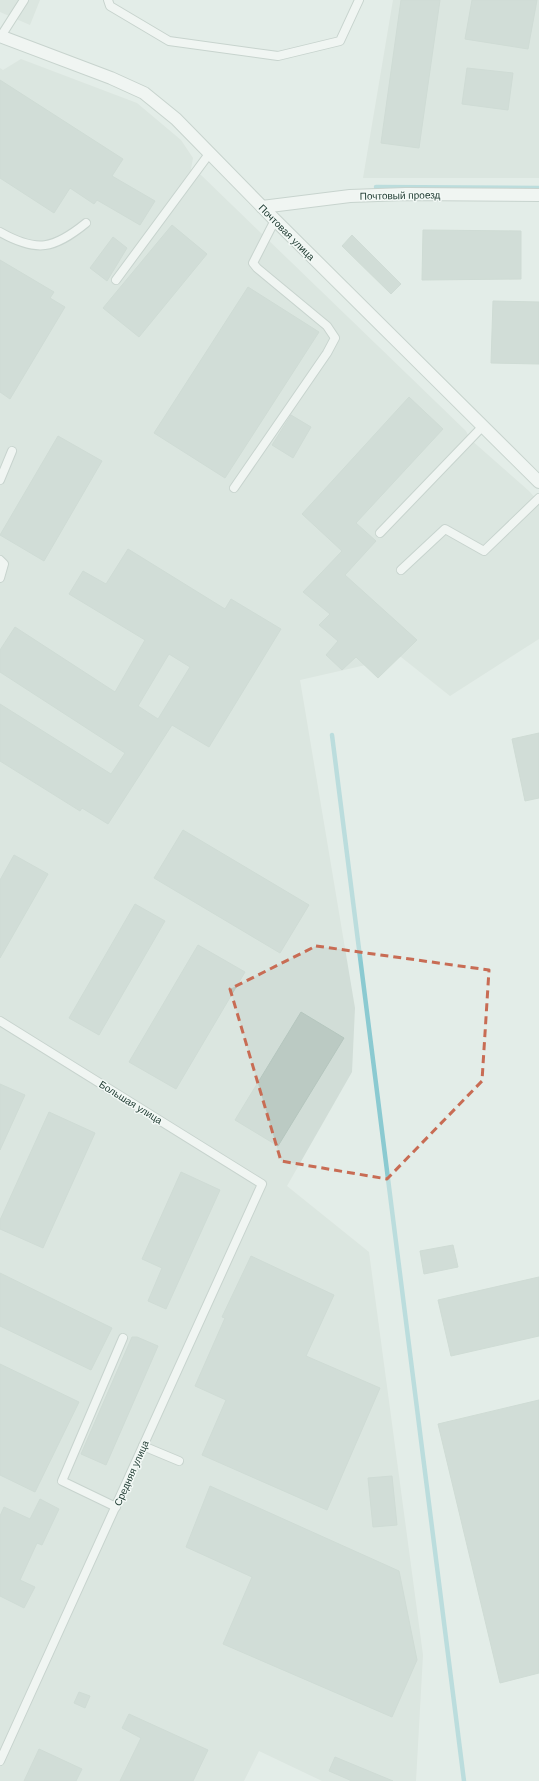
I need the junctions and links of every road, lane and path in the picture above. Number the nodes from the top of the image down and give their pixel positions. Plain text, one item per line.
1 (24, 0) edge
2 (108, 0) edge
3 (359, 0) edge
4 (0, 36) edge
5 (209, 154) junction
6 (539, 196) edge
7 (262, 207) junction
8 (275, 220) junction
9 (86, 222) dead end
10 (0, 232) edge
11 (116, 280) dead end
12 (483, 426) junction
13 (12, 451) dead end
14 (0, 480) edge
15 (539, 482) edge
16 (234, 488) dead end
17 (539, 498) edge
18 (380, 533) dead end
19 (0, 560) edge
20 (401, 570) dead end
21 (0, 578) edge
22 (0, 1021) edge
23 (262, 1184) joint
24 (123, 1338) dead end
25 (143, 1446) junction
26 (179, 1461) dead end
27 (116, 1507) junction
28 (0, 1761) edge

1 - 4 lane
2 - 3 lane
4 - 5 street, Почтовая улица
5 - 7 street, Почтовая улица
5 - 11 lane
6 - 7 street, Почтовый проезд
7 - 8 street, Почтовая улица
8 - 12 street, Почтовая улица
8 - 16 lane
9 - 10 lane
12 - 15 street, Почтовая улица
12 - 18 lane
13 - 14 lane
17 - 20 lane
19 - 21 lane
22 - 23 lane, Большая улица
23 - 25 lane, Средняя улица
24 - 27 lane
25 - 26 lane
25 - 27 lane, Средняя улица
27 - 28 lane, Средняя улица

